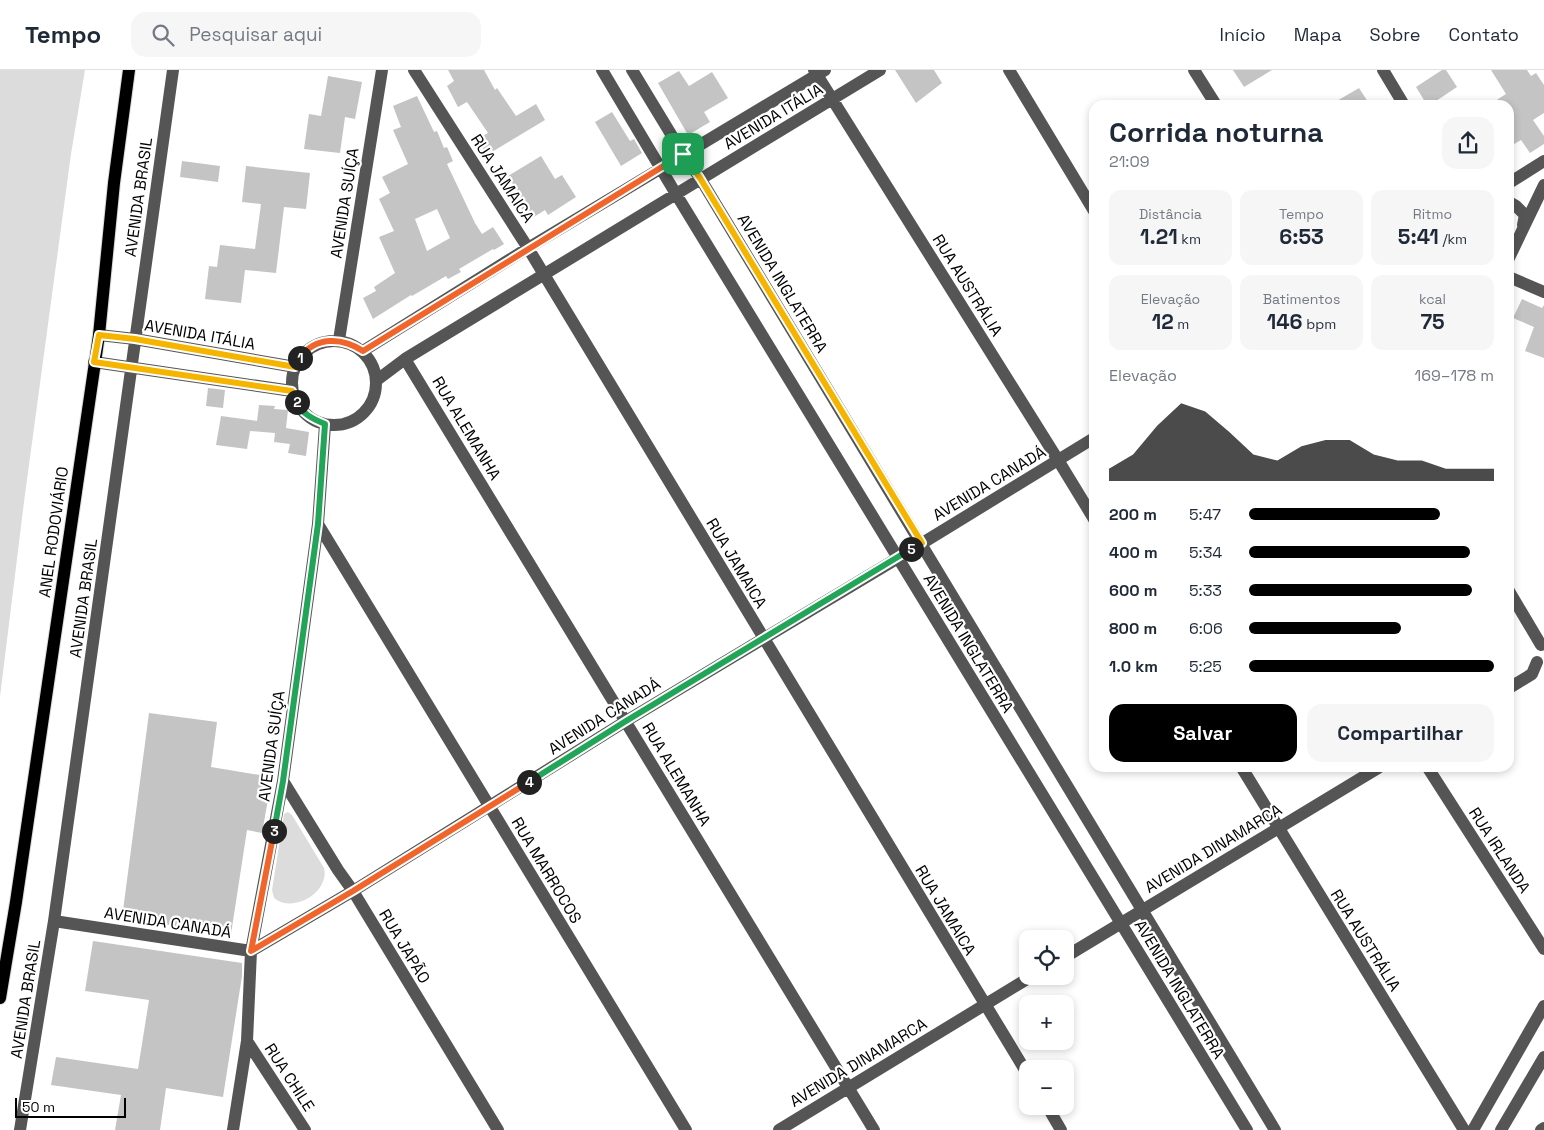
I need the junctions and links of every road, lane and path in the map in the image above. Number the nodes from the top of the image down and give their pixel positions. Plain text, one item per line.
1 (129, 70) edge
2 (173, 70) edge
3 (382, 70) edge
4 (414, 70) edge
5 (602, 70) edge
6 (632, 70) edge
7 (880, 70) edge
8 (1009, 70) edge
9 (1194, 70) edge
10 (1382, 70) edge
11 (819, 72) edge
12 (833, 99) junction
13 (1213, 100) edge
14 (1401, 100) edge
15 (683, 154) junction
16 (1544, 160) edge
17 (660, 168) junction
18 (700, 178) junction
19 (1514, 180) edge
20 (1544, 185) edge
21 (676, 194) junction
22 (1089, 203) edge
23 (1514, 205) edge
24 (1523, 225) junction
25 (1514, 246) edge
26 (528, 248) junction
27 (544, 274) junction
28 (1514, 280) edge
29 (1544, 292) edge
30 (99, 335) junction
31 (135, 339) junction
32 (339, 340) junction
33 (363, 351) junction
34 (405, 359) junction
35 (94, 362) junction
36 (132, 367) junction
37 (295, 367) junction
38 (377, 380) junction
39 (292, 391) junction
40 (325, 424) junction
41 (1089, 441) edge
42 (1058, 460) junction
43 (1089, 511) edge
44 (318, 524) junction
45 (922, 543) junction
46 (898, 558) junction
47 (1514, 599) edge
48 (763, 638) junction
49 (1543, 644) edge
50 (1541, 663) edge
51 (1514, 685) edge
52 (626, 721) junction
53 (1244, 772) edge
54 (1371, 772) edge
55 (1431, 772) edge
56 (283, 781) junction
57 (489, 807) junction
58 (1278, 827) junction
59 (353, 891) junction
60 (1142, 910) junction
61 (54, 921) junction
62 (1121, 923) junction
63 (1544, 949) edge
64 (251, 951) junction
65 (1074, 951) edge
66 (1019, 984) edge
67 (0, 998) edge
68 (984, 1005) junction
69 (1544, 1006) edge
70 (247, 1041) junction
71 (1544, 1057) edge
72 (1019, 1061) edge
73 (848, 1087) junction
74 (1052, 1115) edge
75 (20, 1130) edge
76 (233, 1130) edge
77 (305, 1130) edge
78 (498, 1130) edge
79 (686, 1130) edge
80 (779, 1130) edge
81 (874, 1130) edge
82 (1061, 1130) edge
83 (1247, 1130) edge
84 (1275, 1130) edge
85 (1464, 1130) edge
86 (1473, 1130) edge
87 (1501, 1130) edge

1 - 30 main road, ANEL RODOVIÁRIO
2 - 31 street, AVENIDA BRASIL
3 - 32 street, AVENIDA SUÍÇA
4 - 26 street, RUA JAMAICA
5 - 17 street, AVENIDA INGLATERRA
6 - 15 street, AVENIDA INGLATERRA
7 - 12 street, AVENIDA ITÁLIA
8 - 22 street
9 - 13 street
10 - 14 street
11 - 12 street, RUA AUSTRÁLIA
11 - 15 street, AVENIDA ITÁLIA
12 - 18 street, AVENIDA ITÁLIA
12 - 42 street, RUA AUSTRÁLIA
15 - 17 street, AVENIDA ITÁLIA
15 - 18 street, AVENIDA INGLATERRA
16 - 19 street
17 - 21 street, AVENIDA INGLATERRA
17 - 26 street, AVENIDA ITÁLIA
18 - 21 street, AVENIDA ITÁLIA
18 - 45 street, AVENIDA INGLATERRA
20 - 24 street
21 - 27 street, AVENIDA ITÁLIA
21 - 46 street, AVENIDA INGLATERRA
23 - 24 street
24 - 25 street
26 - 27 street, RUA JAMAICA
26 - 33 street, AVENIDA ITÁLIA
27 - 34 street, AVENIDA ITÁLIA
27 - 48 street, RUA JAMAICA
28 - 29 street
30 - 31 street, AVENIDA ITÁLIA
30 - 35 main road, ANEL RODOVIÁRIO
31 - 36 street, AVENIDA BRASIL
31 - 37 street, AVENIDA ITÁLIA
32 - 33 street
32 - 37 street
33 - 38 street
34 - 38 street, AVENIDA ITÁLIA
34 - 52 street, RUA ALEMANHA
35 - 36 street
35 - 67 main road, ANEL RODOVIÁRIO
36 - 39 street
36 - 61 street, AVENIDA BRASIL
37 - 39 street
38 - 40 street
39 - 40 street
40 - 44 street, AVENIDA SUÍÇA
41 - 42 street, AVENIDA CANADÁ
42 - 43 street, RUA AUSTRÁLIA
42 - 45 street, AVENIDA CANADÁ
44 - 56 street, AVENIDA SUÍÇA
44 - 57 street, RUA MARROCOS
45 - 46 street, AVENIDA CANADÁ
45 - 60 street, AVENIDA INGLATERRA
46 - 48 street, AVENIDA CANADÁ
46 - 62 street, AVENIDA INGLATERRA
47 - 49 street
48 - 52 street, AVENIDA CANADÁ
48 - 68 street, RUA JAMAICA
49 - 50 street
50 - 51 street
52 - 57 street, AVENIDA CANADÁ
52 - 73 street, RUA ALEMANHA
53 - 58 street, RUA AUSTRÁLIA
54 - 58 street, AVENIDA DINAMARCA
55 - 63 street, RUA IRLANDA
56 - 59 street, RUA JAPÃO
56 - 64 street, AVENIDA SUÍÇA
57 - 59 street, AVENIDA CANADÁ
57 - 79 street, RUA MARROCOS
58 - 60 street, AVENIDA DINAMARCA
58 - 85 street, RUA AUSTRÁLIA
59 - 64 street, AVENIDA CANADÁ
59 - 78 street, RUA JAPÃO
60 - 62 street, AVENIDA DINAMARCA
60 - 84 street, AVENIDA INGLATERRA
61 - 64 street, AVENIDA CANADÁ
61 - 75 street, AVENIDA BRASIL
62 - 65 street, AVENIDA DINAMARCA
62 - 83 street, AVENIDA INGLATERRA
64 - 70 street, AVENIDA SUÍÇA
66 - 68 street, AVENIDA DINAMARCA
68 - 72 street, RUA JAMAICA
68 - 73 street, AVENIDA DINAMARCA
69 - 86 street
70 - 76 street, AVENIDA SUÍÇA
70 - 77 street, RUA CHILE
71 - 87 street
73 - 80 street, AVENIDA DINAMARCA
73 - 81 street, RUA ALEMANHA
74 - 82 street

